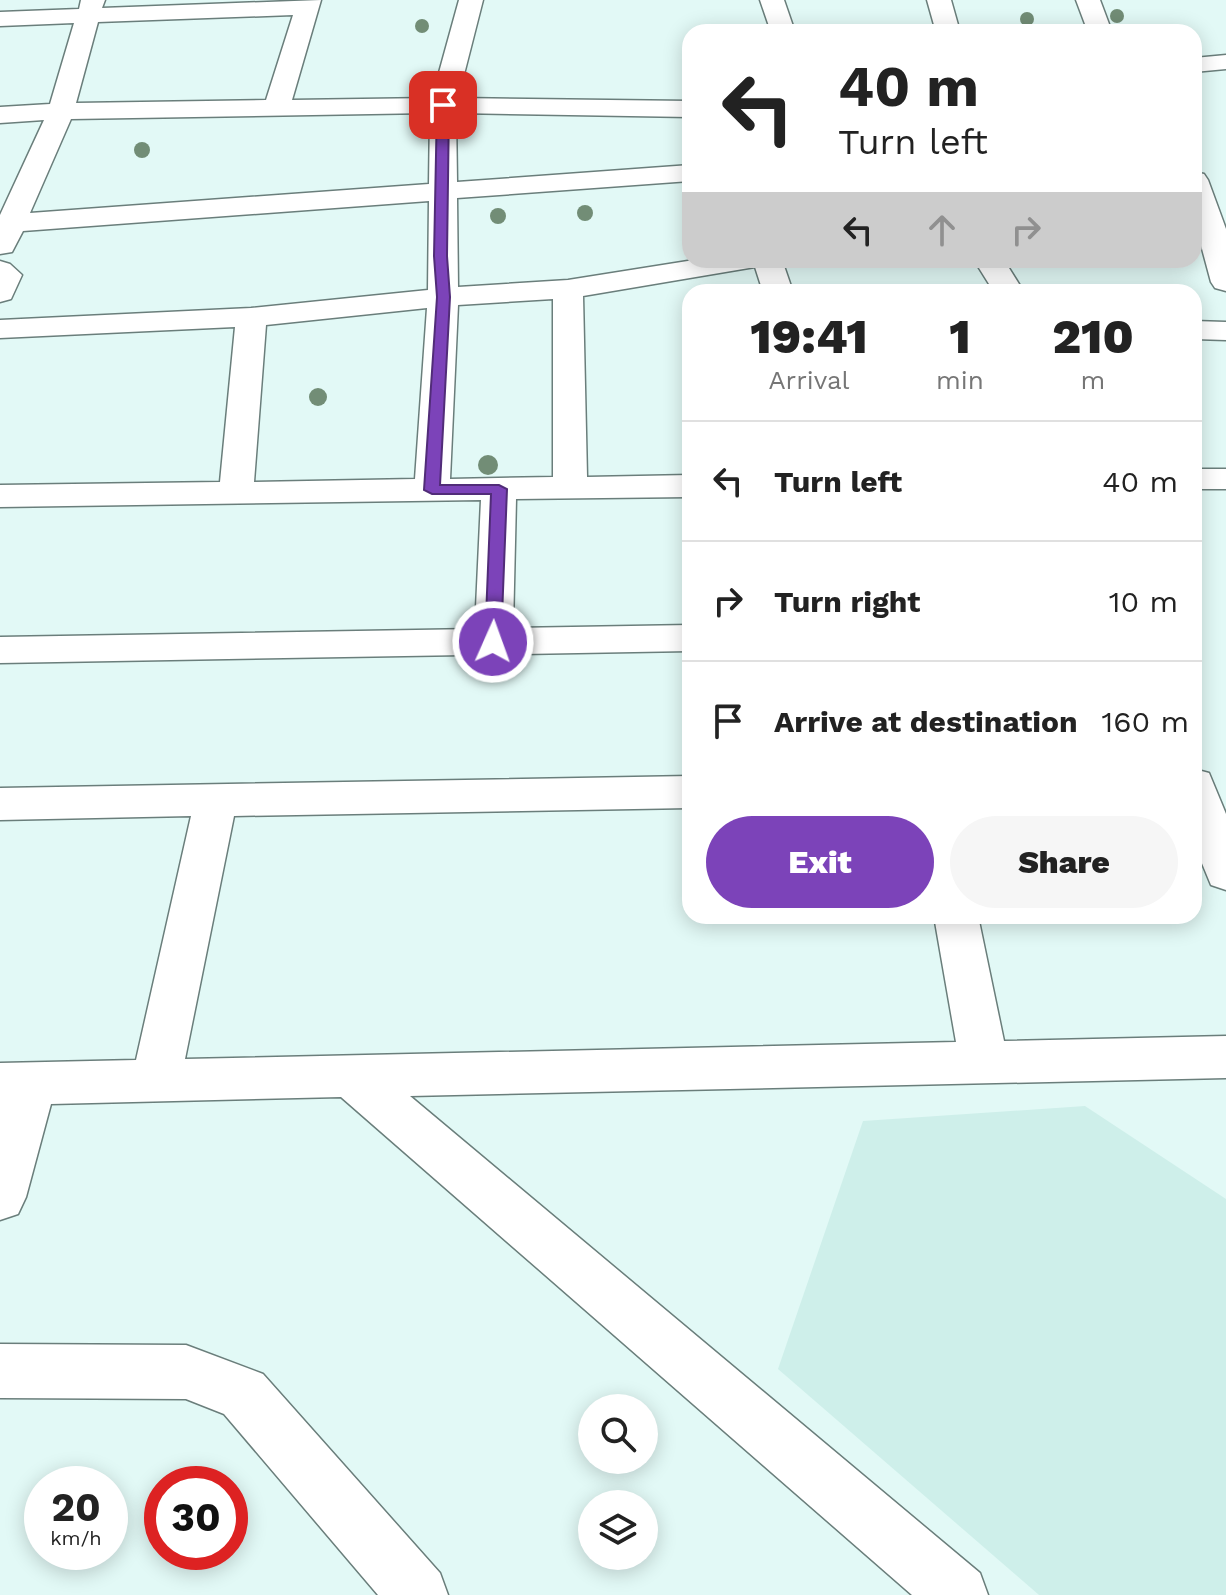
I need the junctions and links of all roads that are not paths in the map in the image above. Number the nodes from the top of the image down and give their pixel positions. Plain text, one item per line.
1 (471, 0) edge
2 (772, 0) edge
3 (939, 0) edge
4 (1088, 0) edge
5 (307, 4) edge
6 (91, 8) edge
7 (0, 19) edge
8 (780, 24) edge
9 (946, 24) edge
10 (1097, 24) edge
11 (1226, 62) edge
12 (1202, 64) edge
13 (443, 105) junction
14 (277, 107) junction
15 (682, 109) edge
16 (61, 111) junction
17 (0, 115) edge
18 (682, 174) edge
19 (441, 190) junction
20 (1202, 202) edge
21 (6, 224) edge
22 (0, 250) edge
23 (699, 268) edge
24 (0, 270) edge
25 (1226, 282) edge
26 (568, 289) junction
27 (0, 293) edge
28 (443, 297) junction
29 (251, 317) junction
30 (0, 329) edge
31 (1202, 330) edge
32 (1226, 331) edge
33 (1202, 479) edge
34 (1226, 479) edge
35 (682, 486) edge
36 (570, 488) junction
37 (499, 489) junction
38 (432, 490) junction
39 (236, 493) junction
40 (0, 496) edge
41 (682, 638) edge
42 (493, 642) junction
43 (0, 650) edge
44 (682, 792) edge
45 (216, 801) junction
46 (0, 804) edge
47 (1208, 804) edge
48 (1226, 873) edge
49 (958, 924) edge
50 (1226, 1057) edge
51 (984, 1063) junction
52 (351, 1076) junction
53 (156, 1081) junction
54 (16, 1084) edge
55 (0, 1197) edge
56 (0, 1371) edge
57 (418, 1595) edge
58 (958, 1595) edge

1 - 13 street
2 - 8 street
3 - 9 street
4 - 10 street
5 - 6 street
5 - 14 street
6 - 7 street
6 - 16 street
11 - 12 street
13 - 14 street
13 - 15 street
13 - 19 street
14 - 16 street
16 - 17 street
16 - 21 street
18 - 19 street
19 - 21 street
19 - 28 street
20 - 25 street
21 - 22 street
23 - 26 street
24 - 27 street
26 - 28 street
26 - 36 street
28 - 29 street
28 - 38 street
29 - 30 street
29 - 39 street
31 - 32 street
33 - 34 street
35 - 36 street
36 - 37 street
37 - 38 street
37 - 42 street
38 - 39 street
39 - 40 street
41 - 42 street
42 - 43 street
44 - 45 street
45 - 46 street
45 - 53 street
47 - 48 street
49 - 51 street
50 - 51 street
51 - 52 street
52 - 53 street
52 - 58 street
53 - 54 street
54 - 55 street
56 - 57 street

